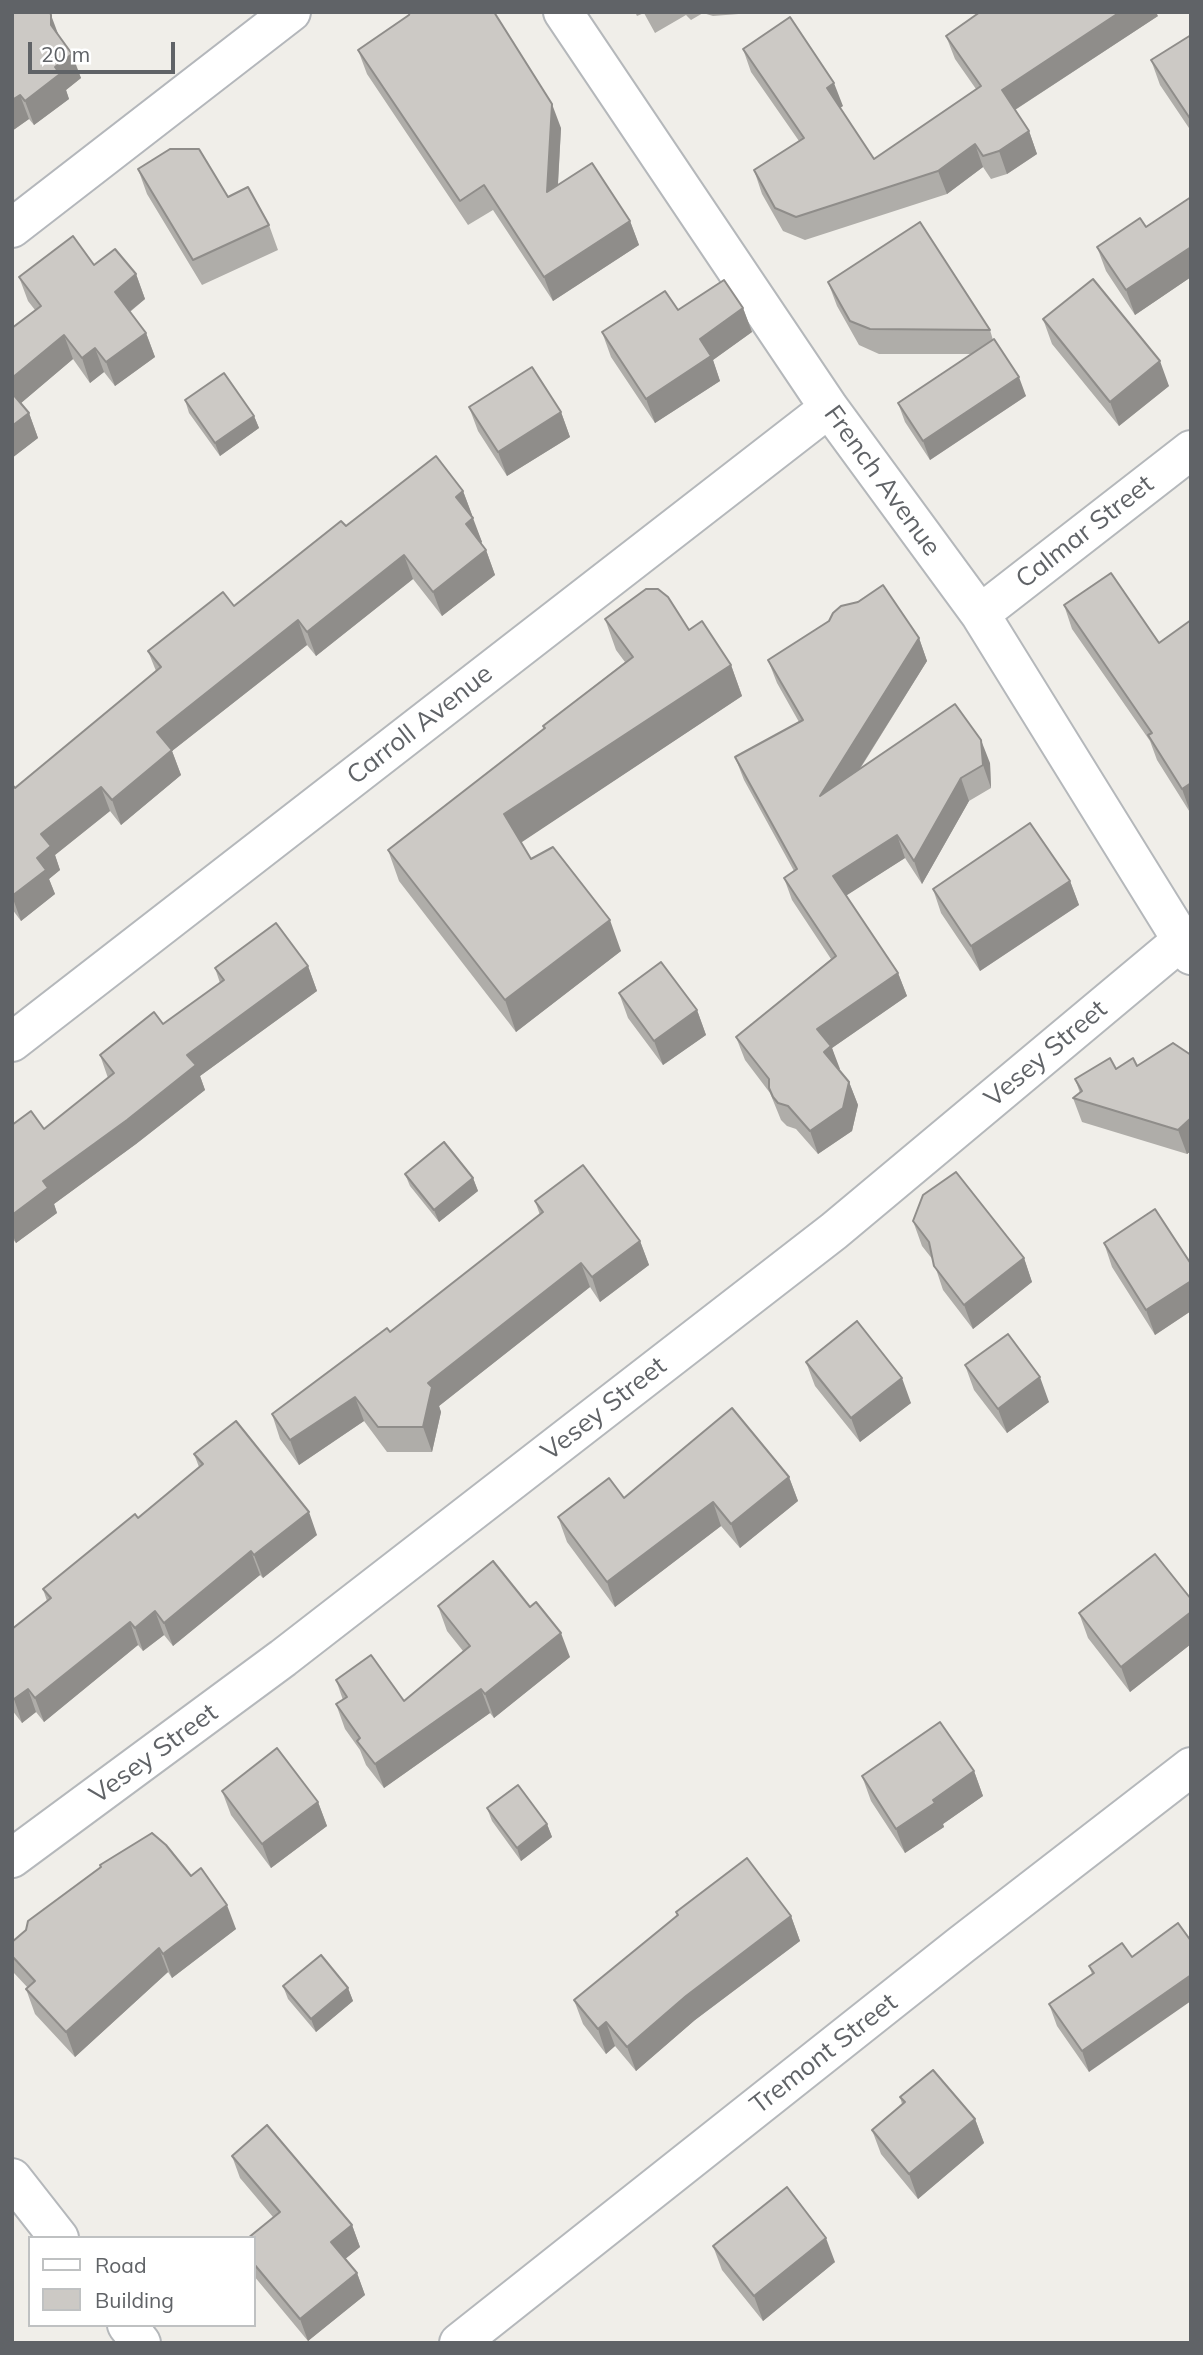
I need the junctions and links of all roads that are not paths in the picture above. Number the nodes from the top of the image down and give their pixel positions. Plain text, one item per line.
1 (291, 12) edge
2 (563, 12) edge
3 (12, 228) edge
4 (829, 408) junction
5 (1191, 450) edge
6 (980, 614) junction
7 (1186, 948) edge
8 (12, 1042) edge
9 (1191, 1768) edge
10 (12, 1858) edge
11 (12, 2178) edge
12 (57, 2236) edge
13 (129, 2327) edge
14 (141, 2343) edge
15 (459, 2343) edge

1 - 3 street
2 - 4 street, French Avenue
4 - 6 street, French Avenue
4 - 8 street, Carroll Avenue
5 - 6 street, Calmar Street
6 - 7 street, French Avenue
7 - 10 street, Vesey Street
9 - 15 street, Tremont Street
11 - 12 street
13 - 14 street

